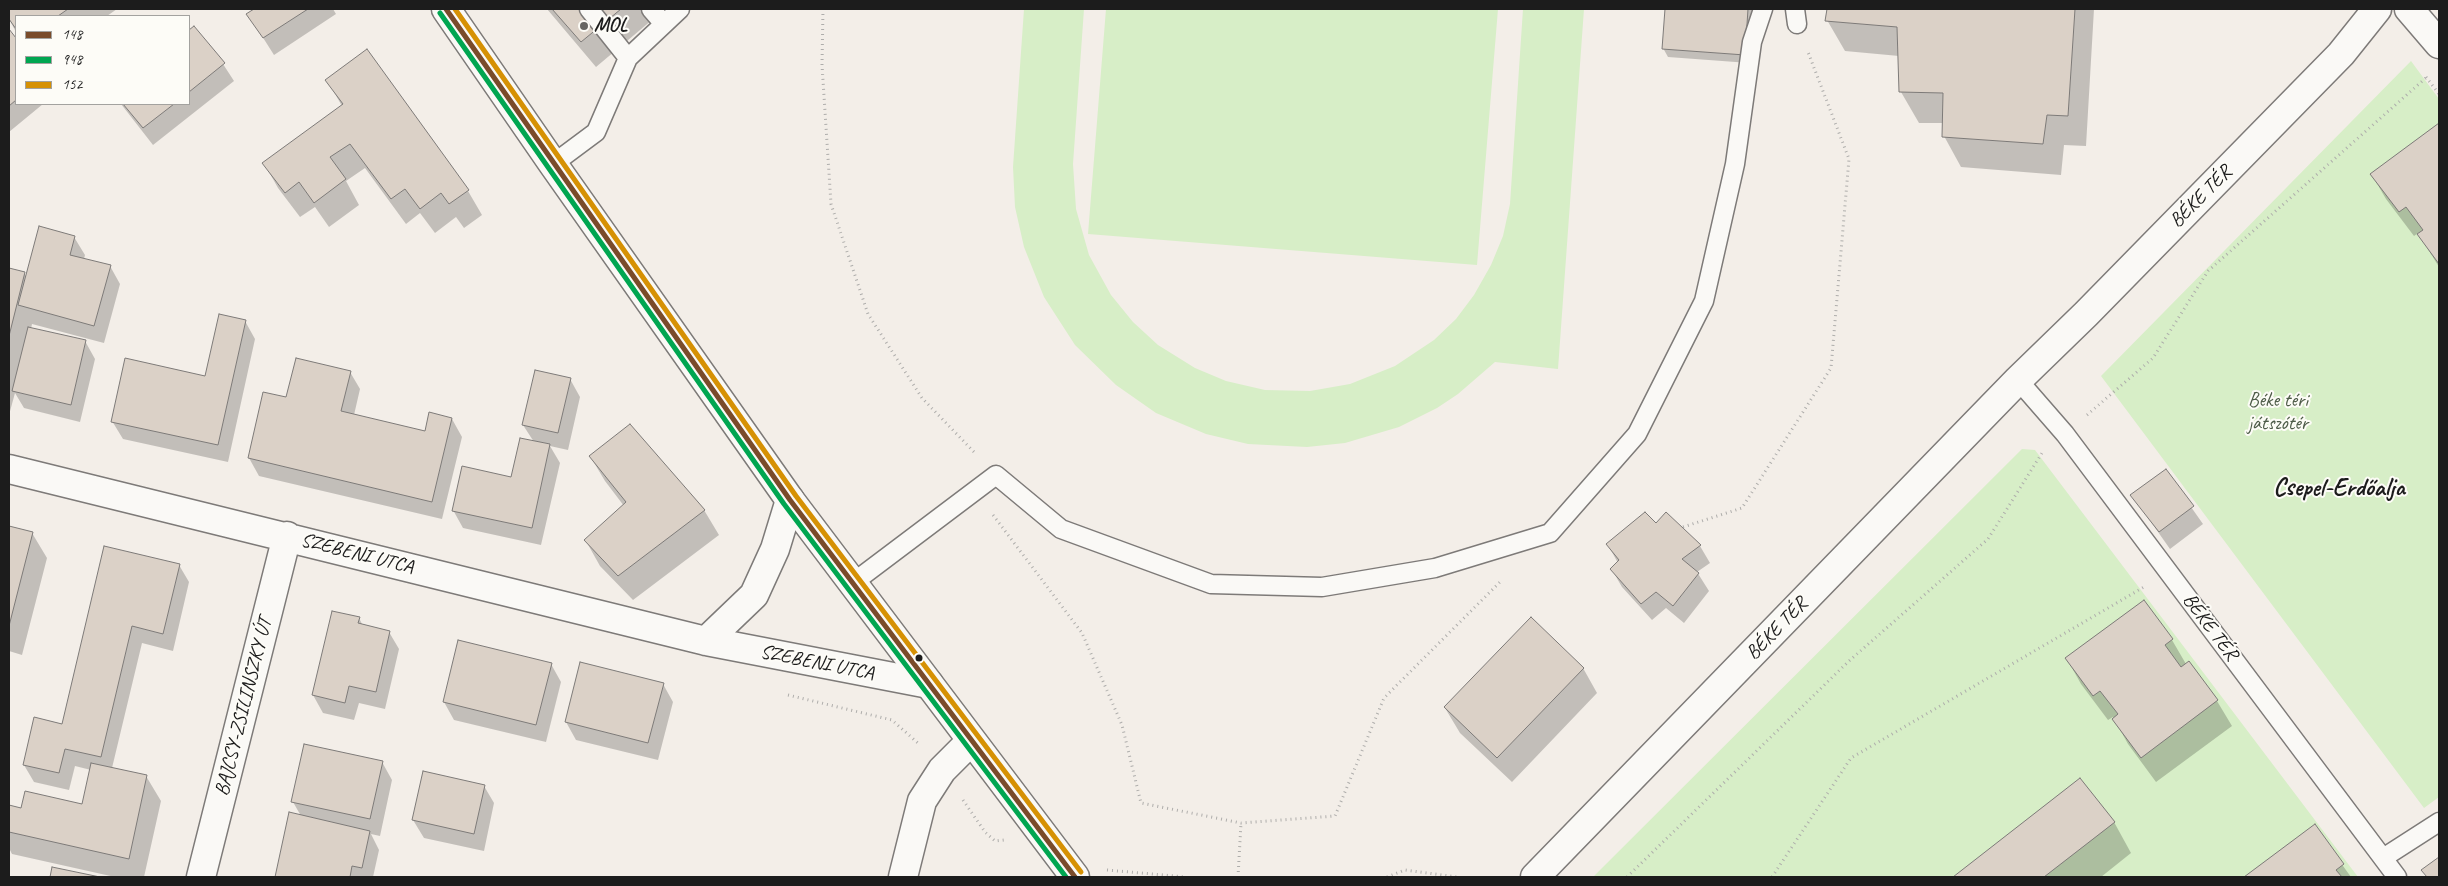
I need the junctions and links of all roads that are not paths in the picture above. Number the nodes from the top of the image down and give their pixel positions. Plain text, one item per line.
1 (446, 9) edge
2 (589, 9) edge
3 (650, 9) edge
4 (680, 9) edge
5 (1763, 9) edge
6 (2378, 9) edge
7 (2409, 9) edge
8 (664, 24) junction
9 (2439, 44) edge
10 (628, 58) junction
11 (553, 164) junction
12 (2018, 380) junction
13 (9, 469) edge
14 (790, 500) junction
15 (287, 536) junction
16 (854, 582) junction
17 (706, 641) junction
18 (928, 684) junction
19 (971, 741) junction
20 (2439, 822) edge
21 (2383, 858) junction
22 (201, 877) edge
23 (903, 877) edge
24 (1075, 877) edge
25 (1535, 877) edge
26 (2397, 877) edge

1 - 11 street
2 - 10 lane
3 - 8 lane
4 - 8 lane
5 - 16 lane
6 - 12 street, BÉKE TÉR
7 - 9 street
8 - 10 lane
10 - 11 lane
11 - 14 street
12 - 21 lane, BÉKE TÉR
12 - 25 street, BÉKE TÉR
13 - 15 street, SZEBENI UTCA
14 - 16 street
14 - 17 street
15 - 17 street, SZEBENI UTCA
15 - 22 street, BAJCSY-ZSILINSZKY ÚT
16 - 18 street
17 - 18 street, SZEBENI UTCA
18 - 19 street
19 - 23 street
19 - 24 street
20 - 21 lane
21 - 26 lane, BÉKE TÉR

